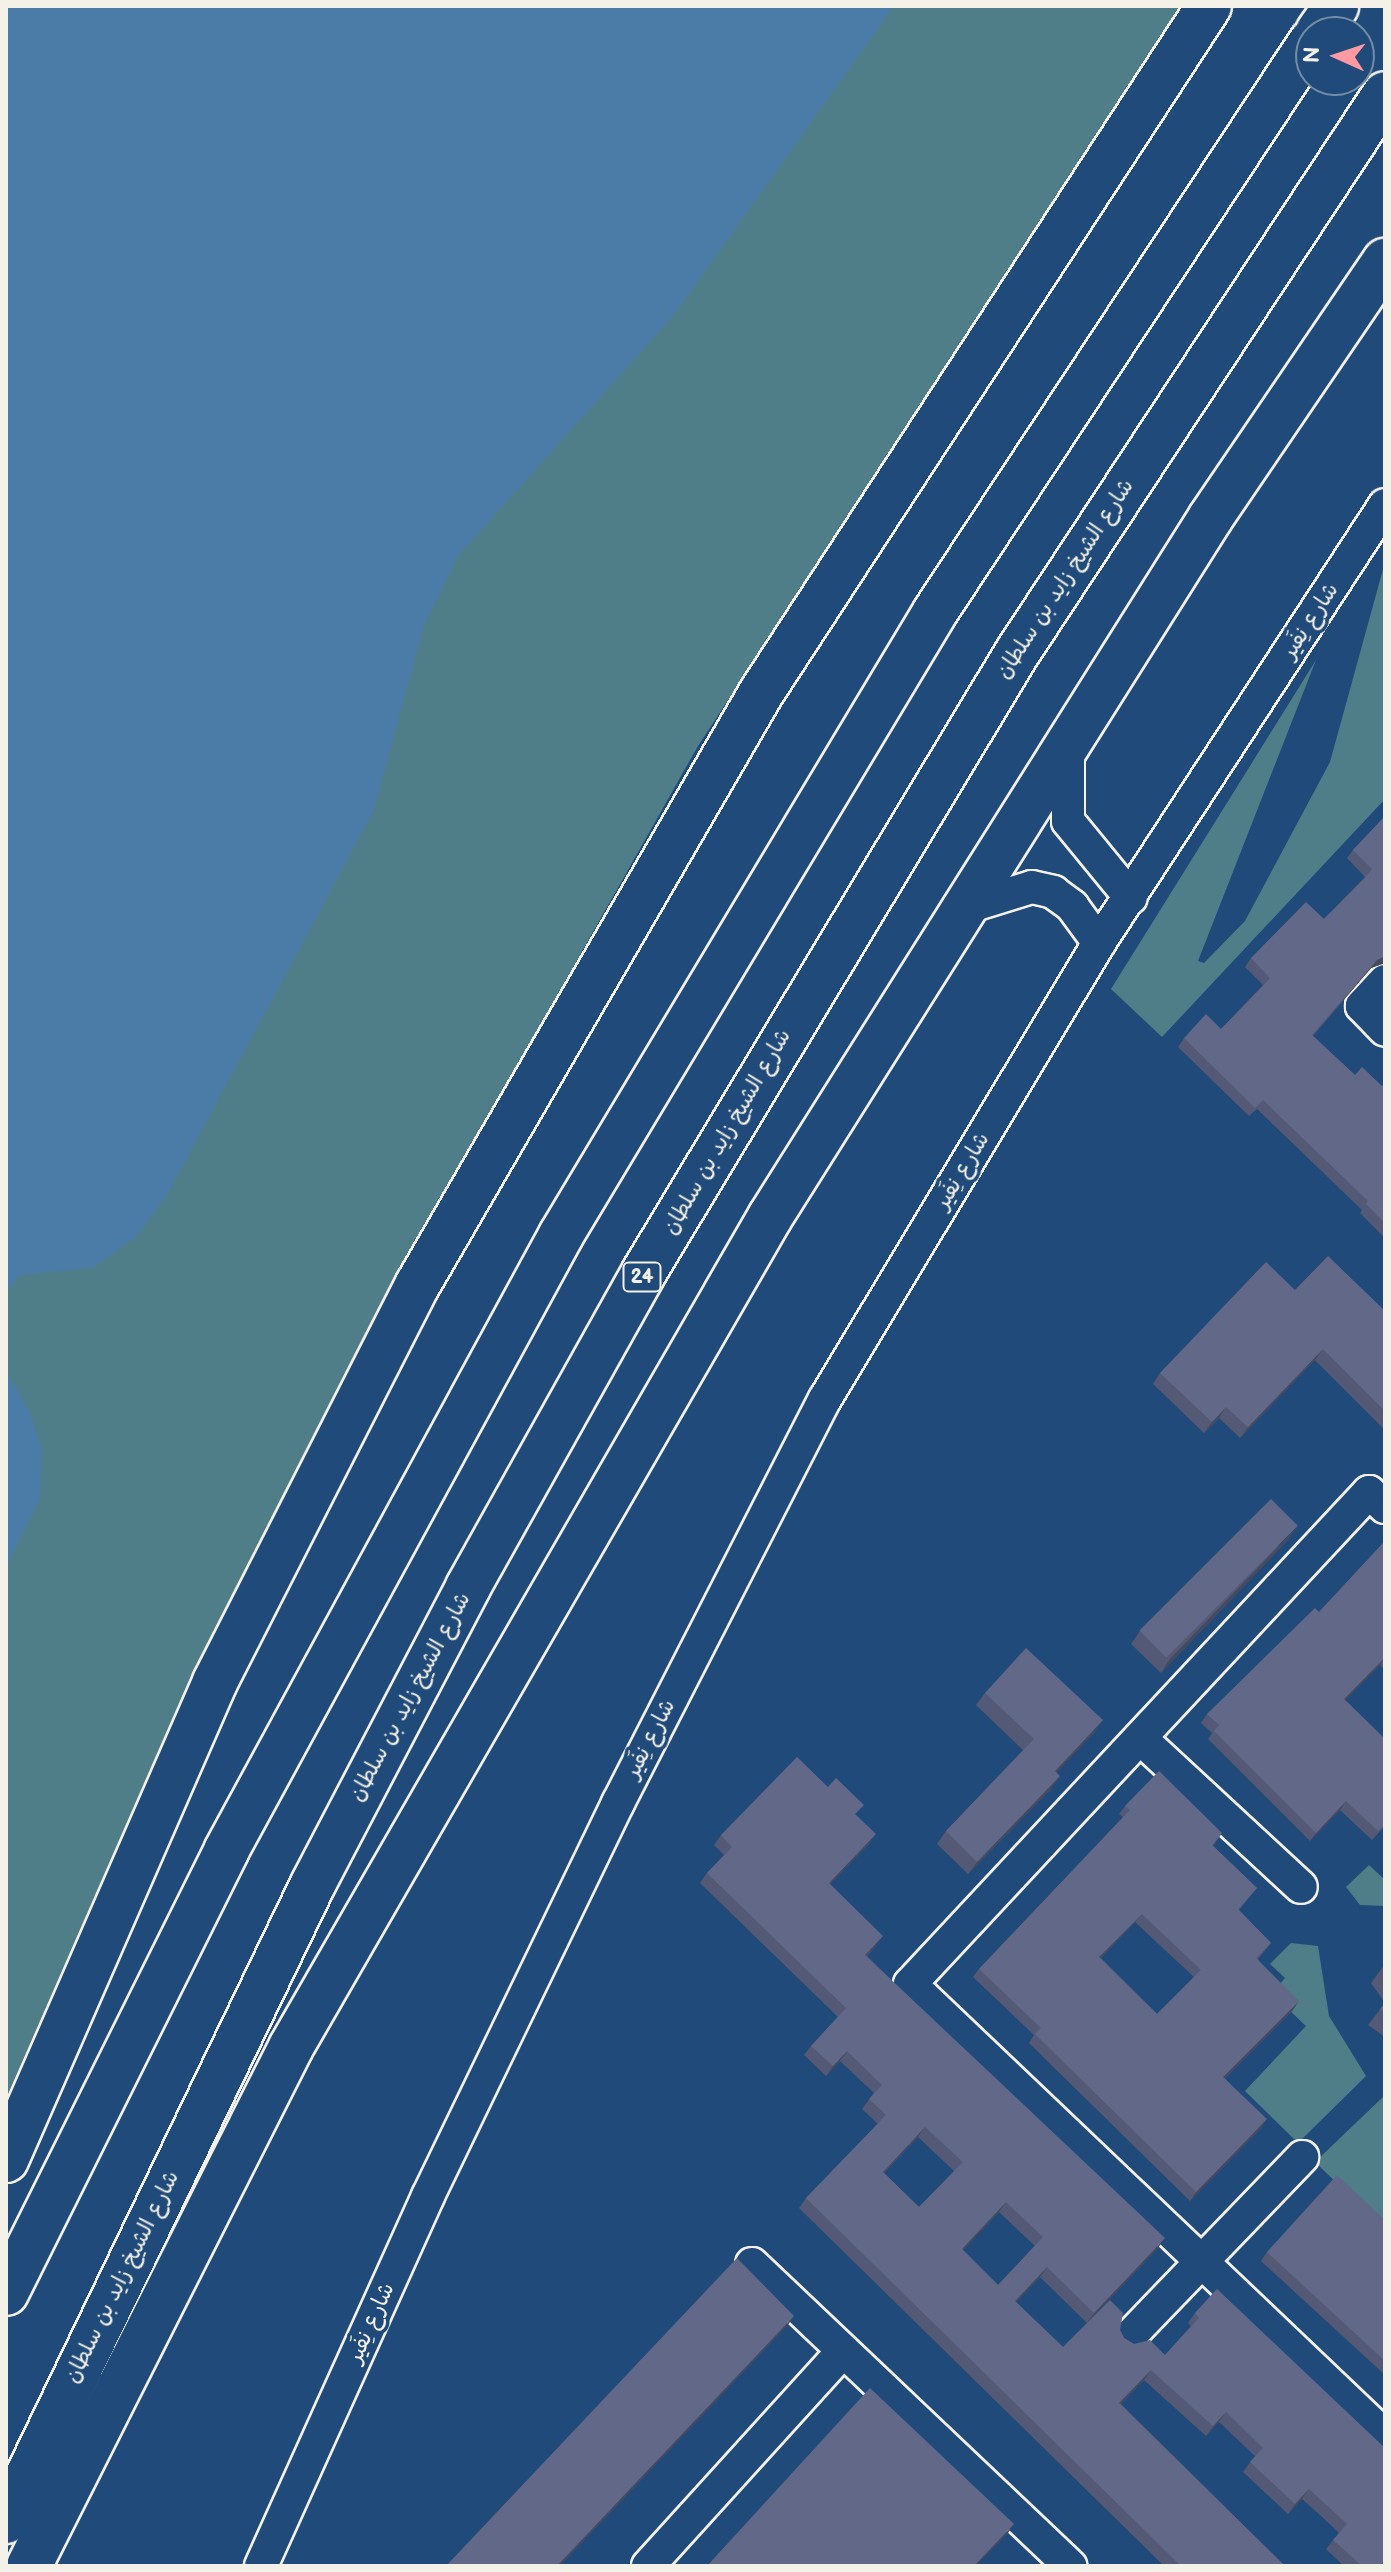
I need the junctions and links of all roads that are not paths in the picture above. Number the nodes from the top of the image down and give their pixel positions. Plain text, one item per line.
1 (1209, 6) edge
2 (1295, 66) edge
3 (1385, 94) edge
4 (1385, 261) edge
5 (1385, 505) edge
6 (1068, 742) junction
7 (1131, 898) junction
8 (964, 908) junction
9 (1099, 943) junction
10 (1385, 981) edge
11 (1385, 1030) edge
12 (1385, 1507) edge
13 (1140, 1738) junction
14 (1301, 1887) dead end
15 (1302, 2157) dead end
16 (6, 2160) edge
17 (1202, 2261) junction
18 (752, 2264) dead end
19 (6, 2293) edge
20 (1131, 2335) dead end
21 (843, 2351) junction
22 (1385, 2436) edge
23 (6, 2521) edge
24 (1060, 2563) edge
25 (29, 2566) edge
26 (261, 2566) edge
27 (648, 2566) edge

1 - 16 main road
2 - 19 main road
3 - 23 main road, شارع الشيخ زايد بن سلطان / 24
4 - 6 main road
5 - 7 street, شارع نِفَير
6 - 7 street
6 - 8 main road
7 - 9 street, شارع نِفَير
8 - 9 street
8 - 25 main road
9 - 26 street, شارع نِفَير
10 - 11 street
12 - 13 street
13 - 14 street
13 - 17 street
15 - 17 street
17 - 20 street
17 - 22 street
18 - 21 street
21 - 24 street
21 - 27 street

